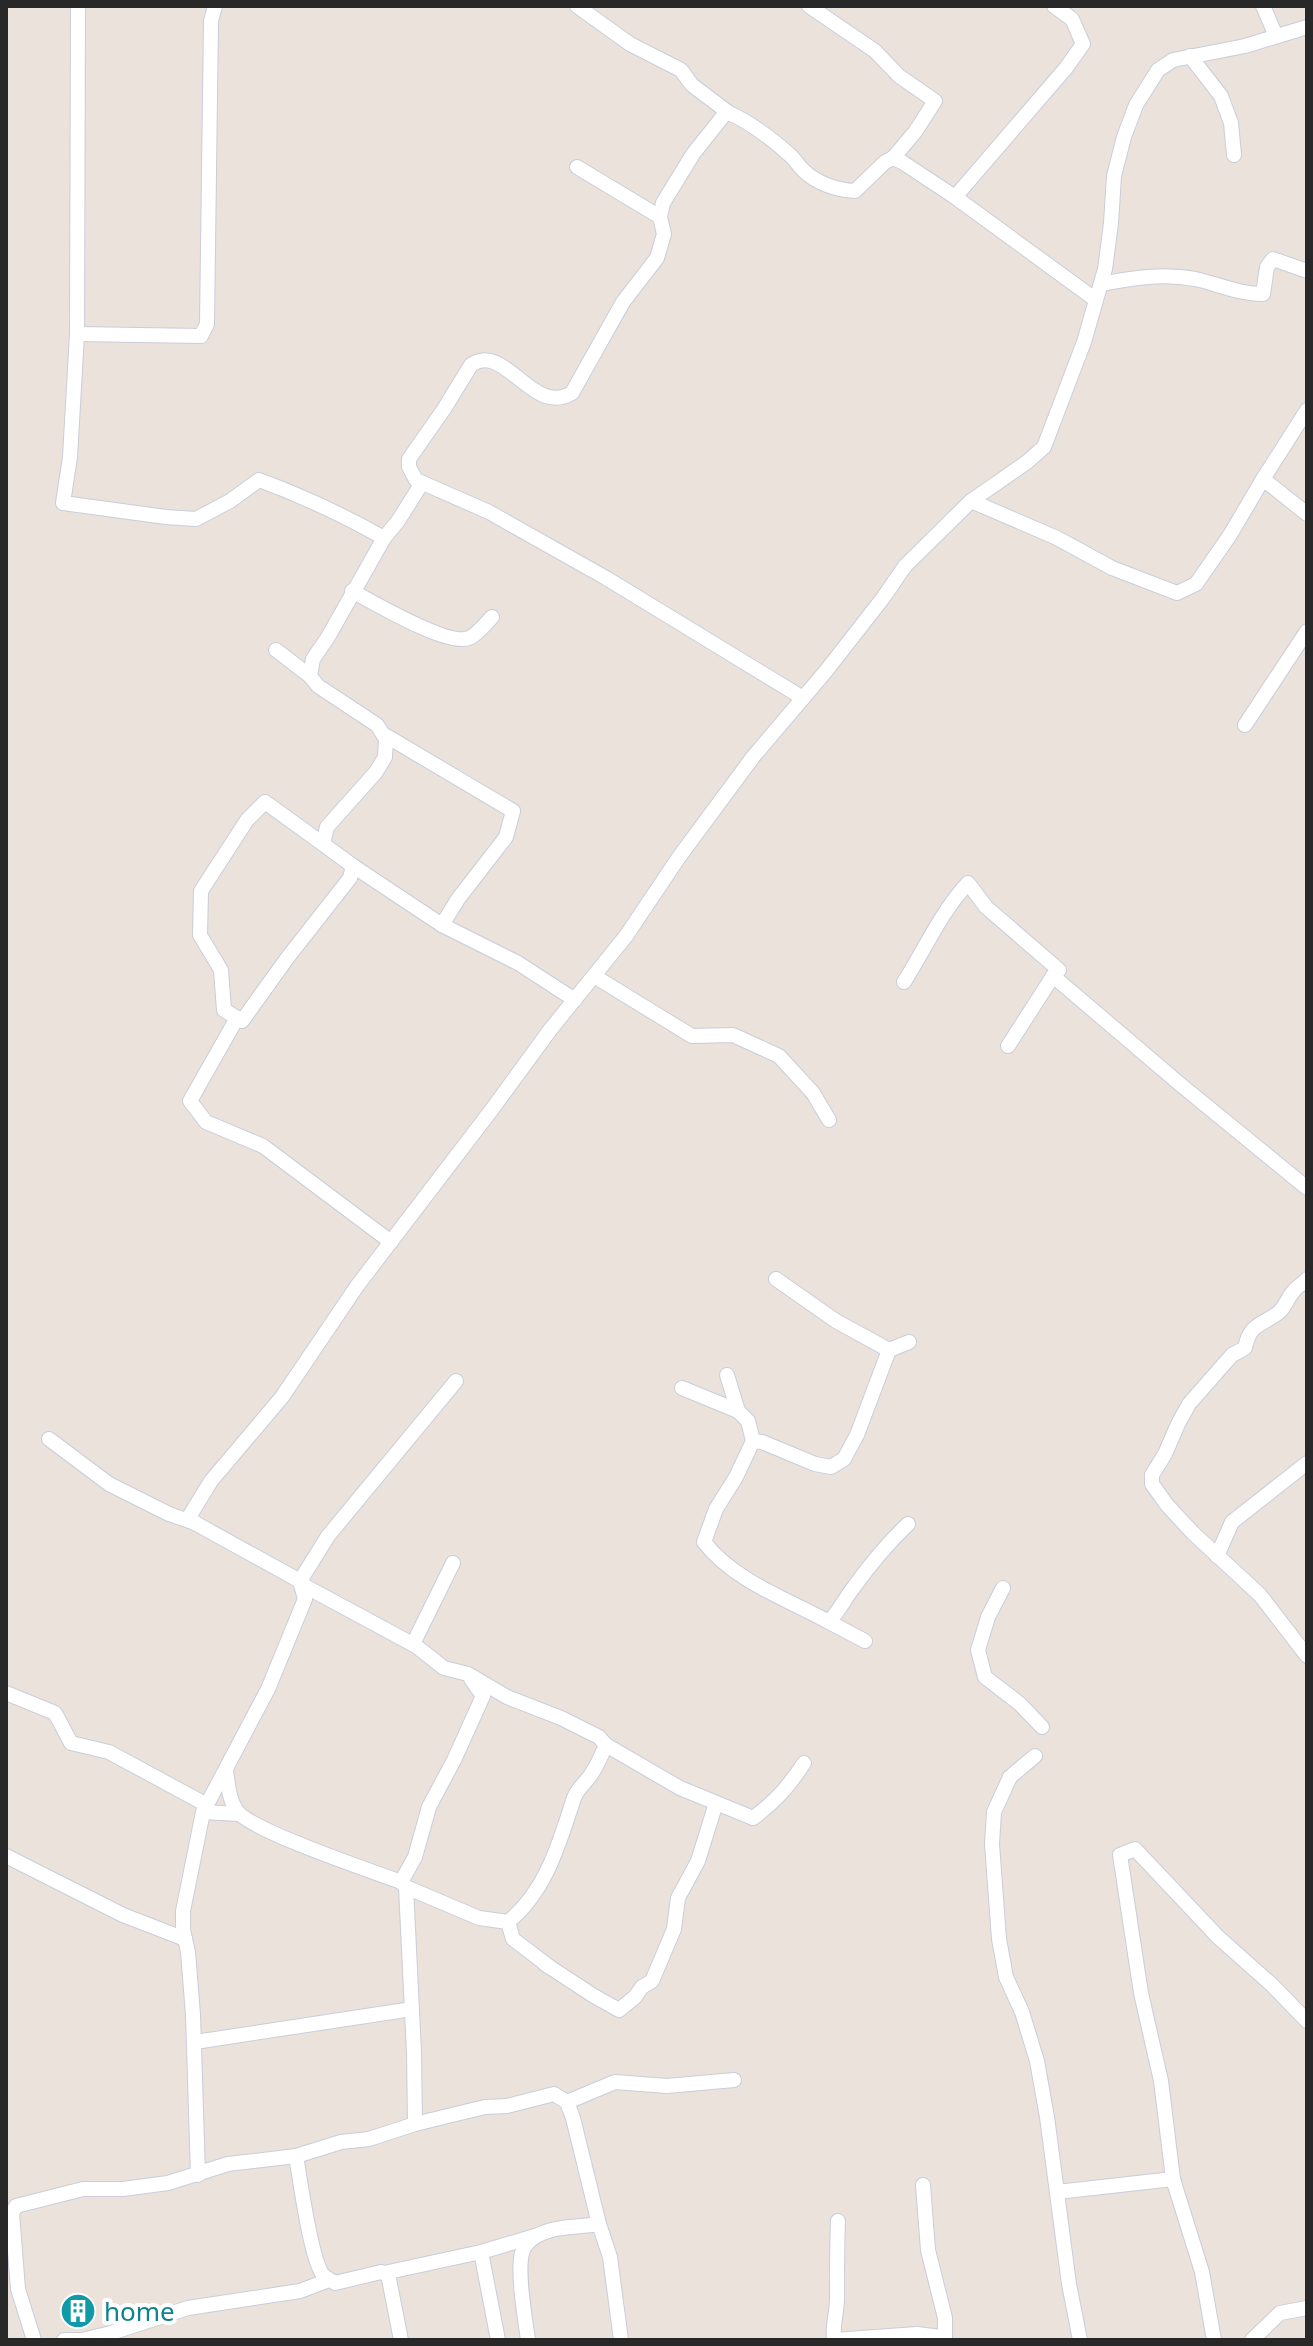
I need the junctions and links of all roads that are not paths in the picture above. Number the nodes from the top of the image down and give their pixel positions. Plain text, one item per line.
1 (78, 6) edge
2 (215, 6) edge
3 (577, 6) edge
4 (809, 6) edge
5 (1054, 6) edge
6 (1263, 6) edge
7 (1307, 27) edge
8 (1276, 36) junction
9 (1190, 56) junction
10 (729, 113) junction
11 (1234, 155) dead end
12 (893, 158) junction
13 (577, 167) dead end
14 (955, 197) junction
15 (660, 217) junction
16 (1307, 271) edge
17 (1101, 284) junction
18 (1096, 300) junction
19 (77, 334) junction
20 (1307, 410) edge
21 (1263, 479) junction
22 (422, 483) junction
23 (971, 501) junction
24 (1307, 514) edge
25 (384, 538) junction
26 (352, 591) junction
27 (492, 617) dead end
28 (1307, 631) edge
29 (276, 650) dead end
30 (310, 676) junction
31 (803, 698) junction
32 (1245, 725) dead end
33 (383, 734) junction
34 (323, 844) junction
35 (353, 866) junction
36 (442, 925) junction
37 (594, 976) junction
38 (1053, 976) junction
39 (904, 982) dead end
40 (575, 1000) junction
41 (237, 1018) junction
42 (1008, 1046) dead end
43 (829, 1120) dead end
44 (1307, 1188) edge
45 (391, 1242) junction
46 (776, 1279) dead end
47 (1307, 1279) edge
48 (909, 1342) dead end
49 (889, 1350) junction
50 (727, 1375) dead end
51 (456, 1381) dead end
52 (682, 1388) dead end
53 (738, 1411) junction
54 (49, 1439) dead end
55 (753, 1441) junction
56 (1307, 1463) edge
57 (195, 1523) junction
58 (908, 1524) dead end
59 (1217, 1556) junction
60 (453, 1563) dead end
61 (300, 1582) junction
62 (1003, 1588) dead end
63 (829, 1622) junction
64 (865, 1641) dead end
65 (413, 1644) junction
66 (1307, 1656) edge
67 (468, 1674) junction
68 (6, 1693) edge
69 (1042, 1727) dead end
70 (606, 1745) junction
71 (1035, 1756) dead end
72 (804, 1763) dead end
73 (226, 1769) junction
74 (716, 1803) junction
75 (205, 1808) junction
76 (239, 1814) junction
77 (6, 1856) edge
78 (404, 1884) junction
79 (508, 1922) junction
80 (185, 1939) junction
81 (412, 2009) junction
82 (1307, 2021) edge
83 (195, 2042) junction
84 (734, 2080) dead end
85 (567, 2102) junction
86 (415, 2124) junction
87 (296, 2156) junction
88 (198, 2175) junction
89 (1173, 2179) junction
90 (923, 2185) dead end
91 (1057, 2192) junction
92 (838, 2221) dead end
93 (599, 2224) junction
94 (537, 2236) junction
95 (481, 2252) junction
96 (384, 2273) junction
97 (329, 2280) junction
98 (1307, 2308) edge
99 (833, 2332) edge
100 (945, 2337) edge
101 (34, 2340) edge
102 (64, 2340) edge
103 (401, 2340) edge
104 (498, 2340) edge
105 (528, 2340) edge
106 (621, 2340) edge
107 (1080, 2340) edge
108 (1214, 2340) edge
109 (1252, 2340) edge

1 - 19 street
2 - 19 street
3 - 10 street
4 - 12 street
5 - 14 street
6 - 8 street
7 - 8 street
8 - 9 street
9 - 11 street
9 - 17 street
10 - 12 street
10 - 15 street
12 - 14 street
13 - 15 street
14 - 18 street
15 - 22 street
16 - 17 street
17 - 18 street
18 - 23 street
19 - 25 street
20 - 21 street
21 - 23 street
21 - 24 street
22 - 25 street
22 - 31 street
23 - 31 street
25 - 26 street
26 - 27 street
26 - 30 street
28 - 32 street
29 - 30 street
30 - 33 street
31 - 37 street
33 - 34 street
33 - 36 street
34 - 35 street
34 - 41 street
35 - 36 street
35 - 41 street
36 - 40 street
37 - 40 street
37 - 43 street
38 - 39 street
38 - 42 street
38 - 44 street
40 - 45 street
41 - 45 street
45 - 57 street
46 - 49 street
47 - 59 street
48 - 49 street
49 - 55 street
50 - 53 street
51 - 61 street
52 - 53 street
53 - 55 street
54 - 57 street
55 - 63 street
56 - 59 street
57 - 61 street
58 - 63 street
59 - 66 street
60 - 65 street
61 - 65 street
61 - 73 street
62 - 69 street
63 - 64 street
65 - 67 street
67 - 70 street
67 - 78 street
68 - 75 street
70 - 74 street
70 - 79 street
71 - 91 street
72 - 74 street
73 - 75 street
73 - 76 street
74 - 79 street
75 - 76 street
75 - 80 street
76 - 78 street
77 - 80 street
78 - 79 street
78 - 81 street
80 - 83 street
81 - 83 street
81 - 86 street
82 - 89 street
83 - 88 street
84 - 85 street
85 - 86 street
85 - 93 street
86 - 87 street
87 - 88 street
87 - 97 street
88 - 101 street
89 - 91 street
89 - 108 street
90 - 100 street
91 - 107 street
92 - 99 street
93 - 94 street
93 - 106 street
94 - 95 street
94 - 105 street
95 - 96 street
95 - 104 street
96 - 97 street
96 - 103 street
97 - 102 street
98 - 109 street
99 - 100 street

